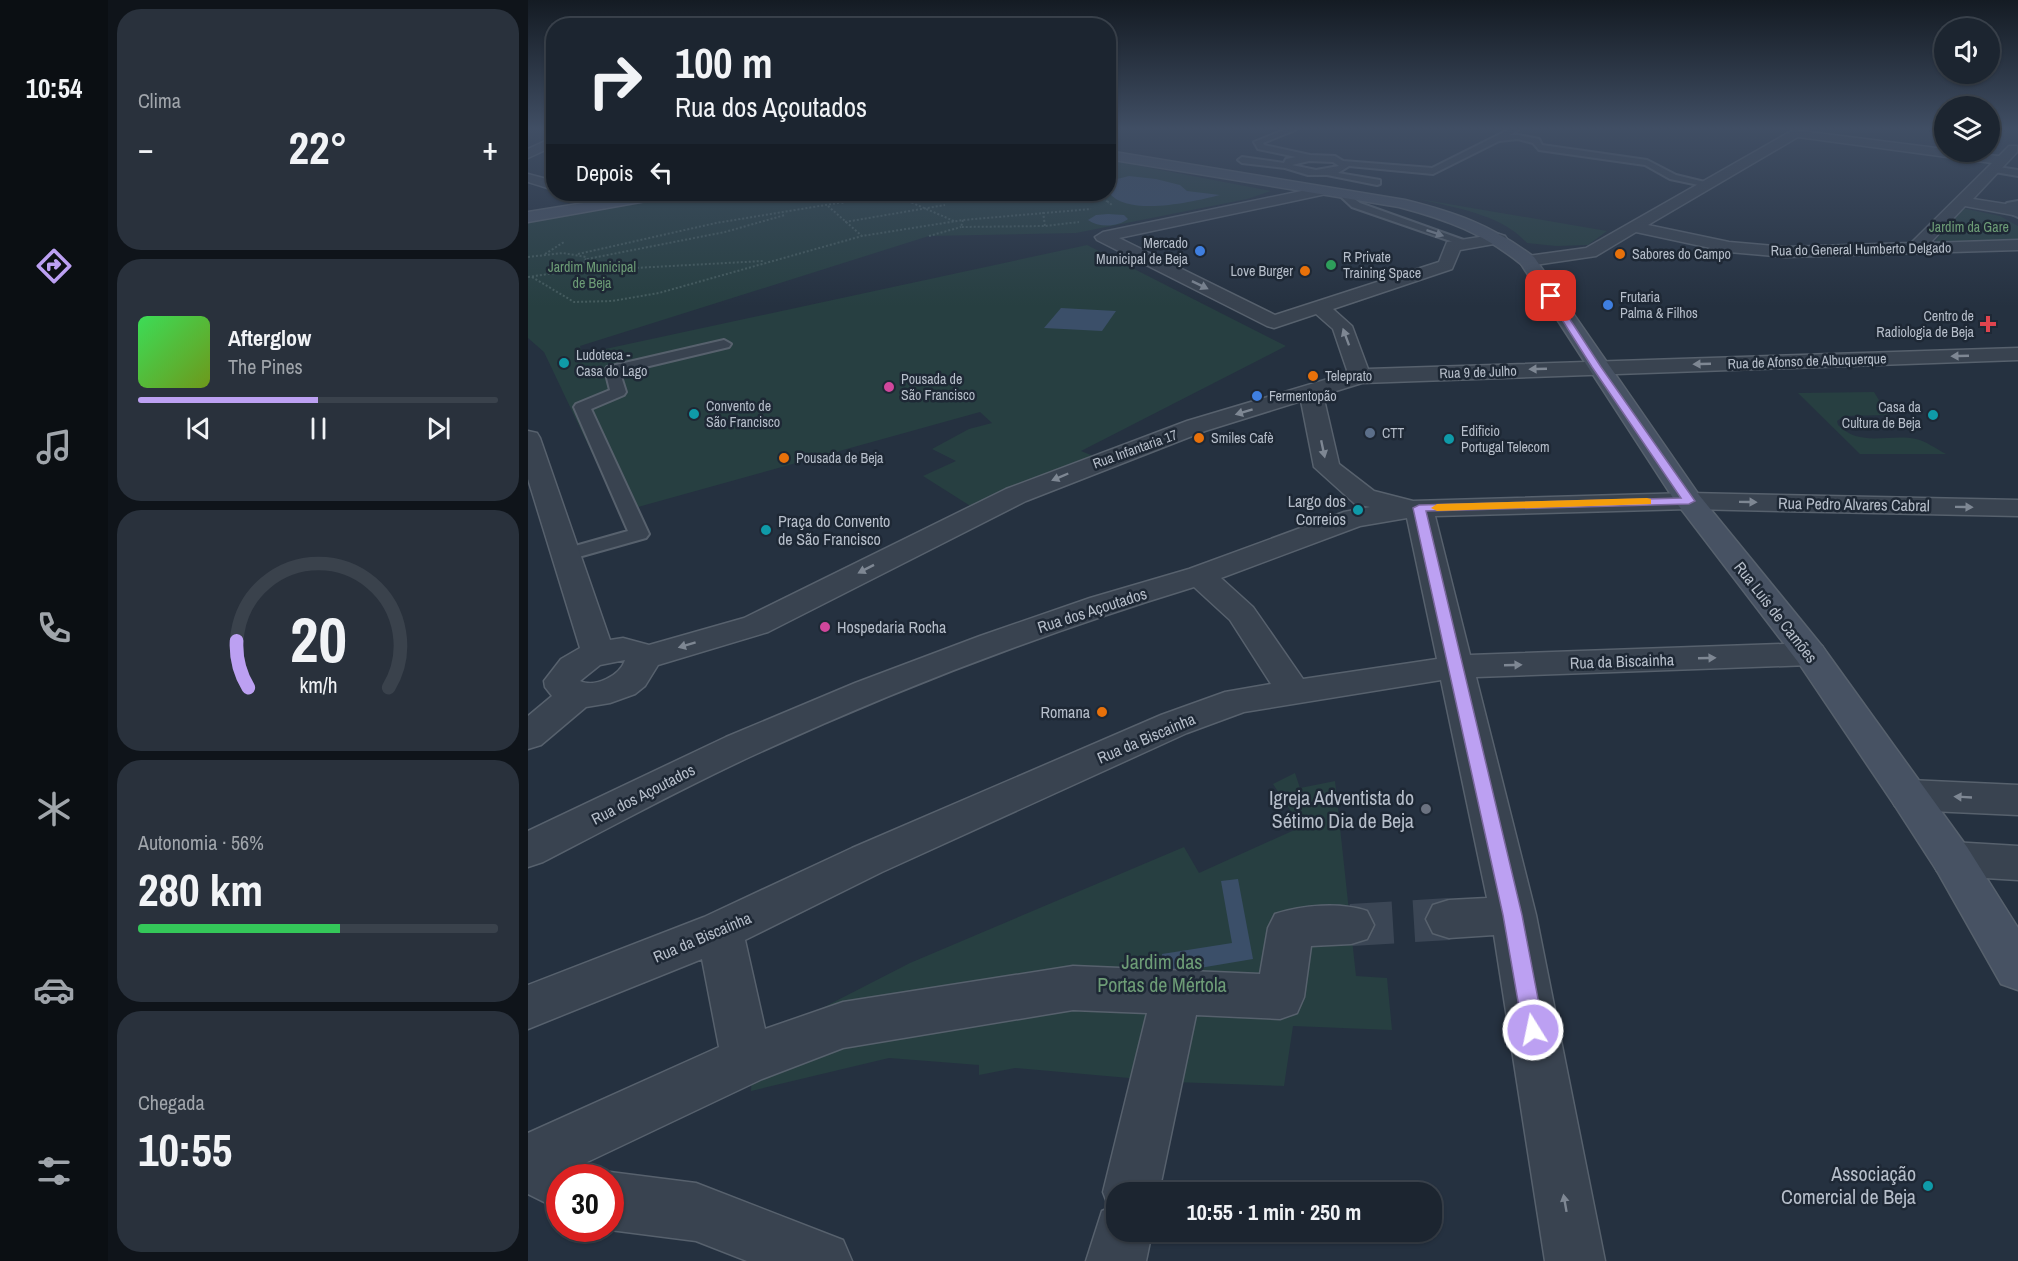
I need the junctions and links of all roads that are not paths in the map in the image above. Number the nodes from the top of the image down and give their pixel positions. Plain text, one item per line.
1 (1309, 189) edge
2 (1700, 189) edge
3 (1973, 189) edge
4 (1321, 191) junction
5 (1343, 194) junction
6 (596, 201) edge
7 (622, 201) edge
8 (1961, 201) junction
9 (605, 204) junction
10 (2015, 209) edge
11 (528, 217) edge
12 (1634, 227) junction
13 (1499, 239) junction
14 (1466, 243) junction
15 (2018, 245) edge
16 (1916, 249) junction
17 (1528, 261) junction
18 (1320, 308) junction
19 (724, 345) dead end
20 (2018, 354) edge
21 (1597, 367) junction
22 (1360, 376) junction
23 (1311, 392) junction
24 (528, 438) edge
25 (1689, 501) junction
26 (1419, 508) junction
27 (2018, 508) edge
28 (568, 555) junction
29 (1200, 575) junction
30 (598, 653) junction
31 (1810, 654) junction
32 (643, 658) junction
33 (1454, 667) junction
34 (1293, 691) junction
35 (577, 695) junction
36 (528, 736) edge
37 (1909, 795) junction
38 (2018, 800) edge
39 (528, 850) edge
40 (1952, 859) junction
41 (2018, 862) edge
42 (1513, 915) junction
43 (1449, 919) tunnel mouth
44 (1351, 925) tunnel mouth
45 (720, 931) junction
46 (2018, 969) edge
47 (1176, 994) junction
48 (528, 1007) edge
49 (747, 1060) junction
50 (528, 1162) edge
51 (546, 1173) edge
52 (1133, 1182) edge
53 (624, 1203) edge
54 (1121, 1242) edge
55 (822, 1261) edge
56 (1116, 1261) edge
57 (1575, 1261) edge

1 - 4 main road, Rua Luís de Camões
2 - 12 street
3 - 8 street
4 - 5 main road, Rua Luís de Camões
4 -> 18 street
5 - 13 main road, Rua Luís de Camões
5 -> 14 lane
6 - 9 street
7 - 9 main road
8 - 10 street
8 - 16 street
9 - 11 main road
12 - 16 street, Rua do General Humberto Delgado
12 - 17 street
13 - 14 street
13 - 17 main road, Rua Luís de Camões
14 - 18 street
15 - 16 street, Rua do General Humberto Delgado
17 - 21 main road, Rua Luís de Camões
22 -> 18 street
19 - 28 lane
20 -> 21 street, Rua de Afonso de Albuquerque
21 -> 22 street, Rua 9 de Julho
21 - 25 main road, Rua Luís de Camões
22 - 23 street, Rua Infantaria 17
23 -> 26 street
23 -> 32 street, Rua Infantaria 17
24 - 28 street
25 - 26 street, Rua dos Açoutados
25 -> 27 street, Rua Pedro Alvares Cabral
25 - 31 main road, Rua Luís de Camões
26 - 29 street, Rua dos Açoutados
26 - 33 street
28 - 30 street
29 - 34 street
29 - 39 street, Rua dos Açoutados
30 - 32 street
30 - 35 street
33 -> 31 street, Rua da Biscainha
31 - 37 main road, Rua Luís de Camões
32 - 35 street
33 - 34 street, Rua da Biscainha
33 - 42 street
34 - 45 street, Rua da Biscainha
35 - 36 street
38 -> 37 street
37 - 40 main road, Rua Luís de Camões
40 - 41 street
40 - 46 main road, Rua Luís de Camões
42 - 43 street
57 -> 42 street
44 - 47 street
45 - 48 street, Rua da Biscainha
45 - 49 street
47 - 49 street
47 - 52 street
49 - 50 street
50 - 51 street
53 - 55 street
54 - 56 street

